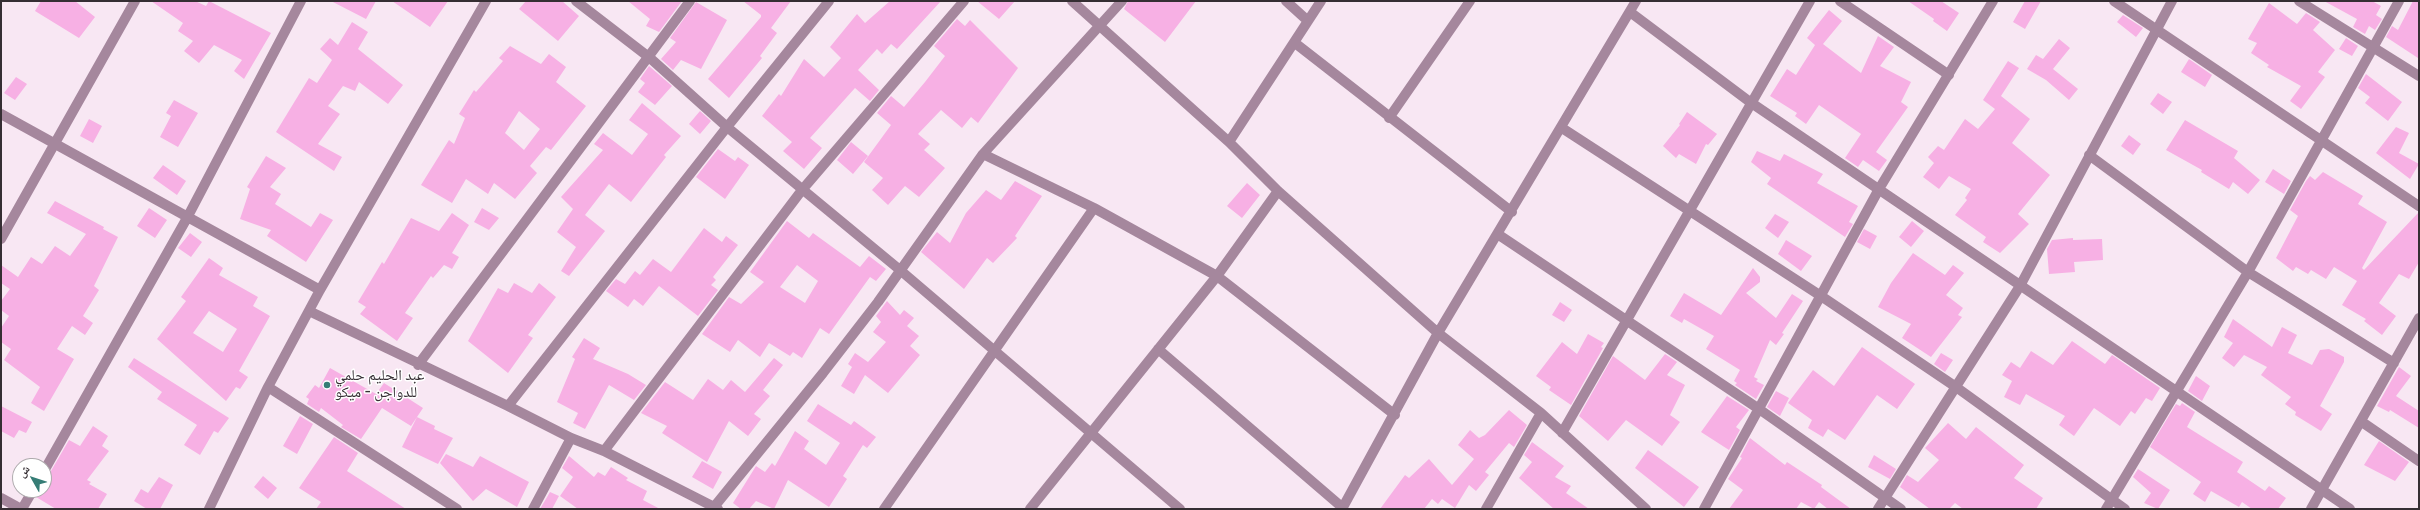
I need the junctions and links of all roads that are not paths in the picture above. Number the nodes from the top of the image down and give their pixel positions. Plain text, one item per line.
1 (135, 1) edge
2 (301, 1) edge
3 (576, 1) edge
4 (690, 1) edge
5 (828, 1) edge
6 (964, 1) edge
7 (1072, 1) edge
8 (1122, 1) edge
9 (1286, 1) edge
10 (1321, 1) edge
11 (1470, 1) edge
12 (1636, 1) edge
13 (1810, 1) edge
14 (1840, 1) edge
15 (1993, 1) edge
16 (2114, 1) edge
17 (2172, 1) edge
18 (2299, 1) edge
19 (2399, 1) edge
20 (481, 3) edge
21 (1630, 12) junction
22 (1308, 21) junction
23 (1100, 26) junction
24 (2156, 29) junction
25 (1295, 43) junction
26 (2374, 46) junction
27 (650, 58) junction
28 (1949, 75) junction
29 (2419, 76) edge
30 (1750, 102) junction
31 (1, 114) edge
32 (1389, 118) junction
33 (727, 126) junction
34 (1562, 128) junction
35 (2321, 140) junction
36 (1229, 142) junction
37 (55, 145) junction
38 (983, 154) junction
39 (2089, 155) junction
40 (802, 190) junction
41 (1879, 190) junction
42 (1278, 191) junction
43 (2419, 206) edge
44 (1094, 208) junction
45 (1689, 210) junction
46 (1512, 212) junction
47 (187, 218) junction
48 (1499, 234) junction
49 (1, 239) edge
50 (900, 270) junction
51 (2248, 272) junction
52 (1217, 276) junction
53 (2020, 286) junction
54 (320, 290) junction
55 (1821, 296) junction
56 (309, 311) junction
57 (1626, 320) junction
58 (2417, 325) edge
59 (1438, 333) junction
60 (1158, 350) junction
61 (995, 352) junction
62 (2394, 363) junction
63 (418, 365) junction
64 (268, 387) junction
65 (1956, 387) junction
66 (2177, 392) junction
67 (508, 406) junction
68 (1759, 409) junction
69 (1541, 413) junction
70 (1394, 415) junction
71 (2362, 422) junction
72 (1562, 433) junction
73 (1091, 434) junction
74 (571, 438) junction
75 (604, 451) junction
76 (51, 458) edge
77 (2419, 461) edge
78 (2322, 490) junction
79 (1884, 497) junction
80 (1, 498) edge
81 (26, 498) edge
82 (2112, 500) junction
83 (1641, 507) edge
84 (17, 508) edge
85 (716, 508) edge
86 (1343, 508) edge
87 (209, 509) edge
88 (457, 509) edge
89 (533, 509) edge
90 (884, 509) edge
91 (1030, 509) edge
92 (1180, 509) edge
93 (1486, 509) edge
94 (1704, 509) edge
95 (1878, 509) edge
96 (1901, 509) edge
97 (2106, 509) edge
98 (2125, 509) edge
99 (2311, 509) edge
100 (2350, 509) edge

1 - 37 street
2 - 47 street
3 - 27 street
4 - 27 street
5 - 33 street
6 - 40 street
7 - 23 street
8 - 23 street
9 - 22 street
10 - 22 street
11 - 32 street
12 - 21 street
13 - 30 street
14 - 28 street
15 - 28 street
16 - 24 street
17 - 24 street
18 - 26 street
19 - 26 street
20 - 54 street
21 - 30 street
21 - 34 street
22 - 25 street
23 - 36 street
23 - 38 street
24 - 35 street
24 - 39 street
25 - 32 street
25 - 36 street
26 - 29 street
26 - 35 street
27 - 33 street
27 - 63 street
28 - 41 street
30 - 41 street
30 - 45 street
31 - 37 street
32 - 46 street
33 - 40 street
33 - 67 street
34 - 45 street
34 - 46 street
35 - 43 street
35 - 51 street
36 - 42 street
37 - 47 street
37 - 49 street
38 - 44 street
38 - 50 street
39 - 51 street
39 - 53 street
40 - 50 street
40 - 75 street
41 - 53 street
41 - 55 street
42 - 52 street
42 - 59 street
44 - 52 street
44 - 61 street
45 - 55 street
45 - 57 street
46 - 48 street
47 - 54 street
47 - 76 street
48 - 57 street
48 - 59 street
50 - 61 street
50 - 85 street
51 - 62 street
51 - 66 street
52 - 60 street
52 - 70 street
53 - 65 street
53 - 66 street
54 - 56 street
55 - 65 street
55 - 68 street
56 - 63 street
56 - 64 street
57 - 68 street
57 - 72 street
58 - 62 street
59 - 69 street
59 - 70 street
60 - 73 street
60 - 86 street
61 - 73 street
61 - 90 street
62 - 71 street
63 - 67 street
64 - 87 street
64 - 88 street
65 - 79 street
65 - 82 street
66 - 78 street
66 - 82 street
67 - 74 street
68 - 79 street
68 - 94 street
69 - 72 street
69 - 93 street
70 - 86 street
71 - 77 street
71 - 78 street
72 - 83 street
73 - 91 street
73 - 92 street
74 - 75 street
74 - 89 street
75 - 85 street
78 - 99 street
78 - 100 street
79 - 95 street
79 - 96 street
80 - 84 street
81 - 84 street
82 - 97 street
82 - 98 street

